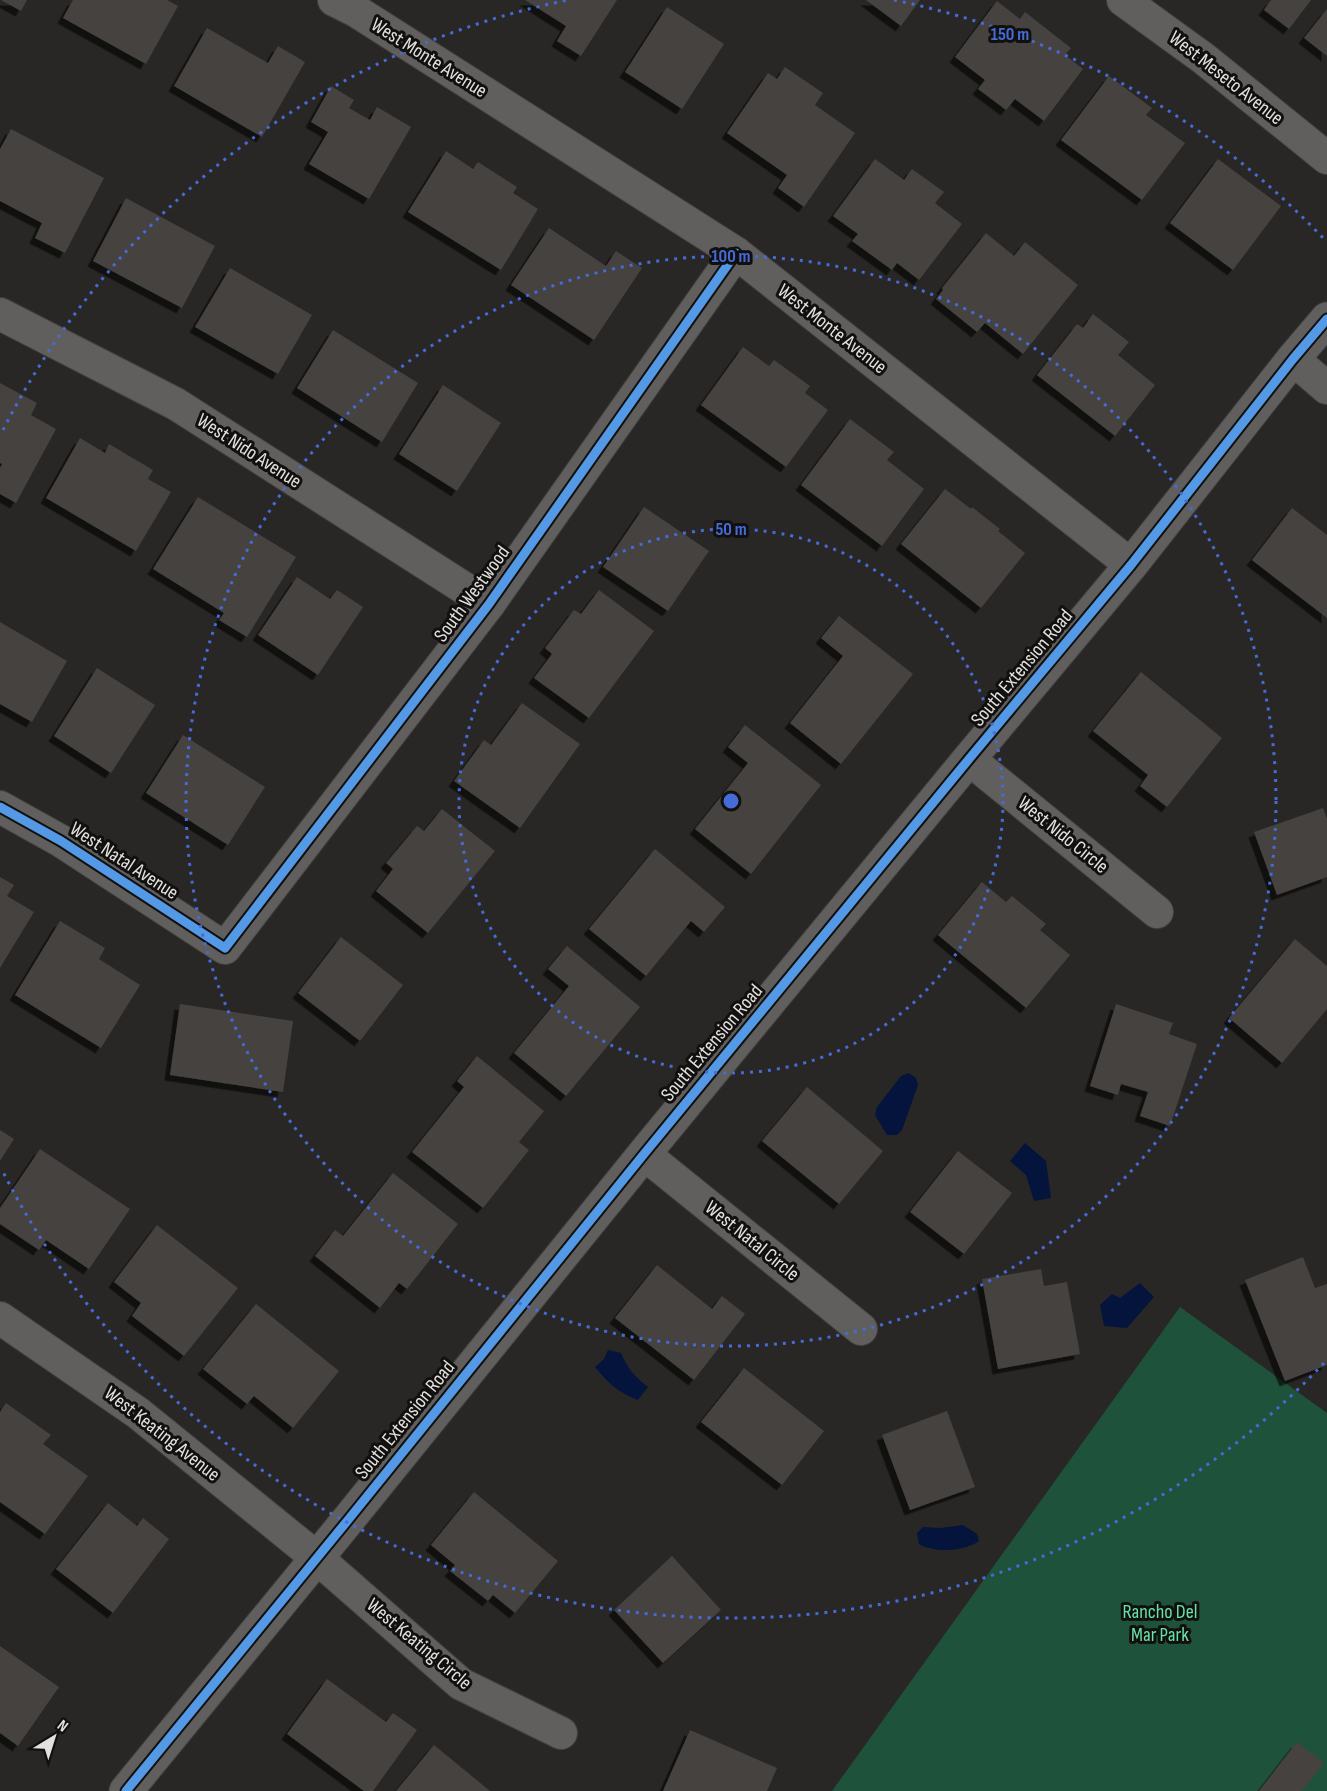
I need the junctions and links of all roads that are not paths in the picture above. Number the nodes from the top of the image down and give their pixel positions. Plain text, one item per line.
1 (334, 0) edge
2 (1123, 0) edge
3 (1327, 158) edge
4 (735, 253) junction
5 (0, 314) edge
6 (1327, 319) edge
7 (1293, 359) junction
8 (1327, 388) edge
9 (1131, 565) junction
10 (489, 604) junction
11 (969, 759) junction
12 (0, 807) edge
13 (1157, 912) dead end
14 (225, 948) joint
15 (644, 1154) junction
16 (0, 1318) edge
17 (861, 1329) dead end
18 (317, 1558) junction
19 (561, 1733) dead end
20 (126, 1791) edge

1 - 4 street, West Monte Avenue
2 - 3 street, West Meseto Avenue
4 - 9 street, West Monte Avenue
4 - 10 street, South Westwood
5 - 10 street, West Nido Avenue
6 - 7 street, South Extension Road
7 - 8 street
7 - 9 street, South Extension Road
9 - 11 street, South Extension Road
10 - 14 street, South Westwood
11 - 13 street, West Nido Circle
11 - 15 street, South Extension Road
12 - 14 street, West Natal Avenue
15 - 17 street, West Natal Circle
15 - 18 street, South Extension Road
16 - 18 street, West Keating Avenue
18 - 19 street, West Keating Circle
18 - 20 street, South Extension Road

